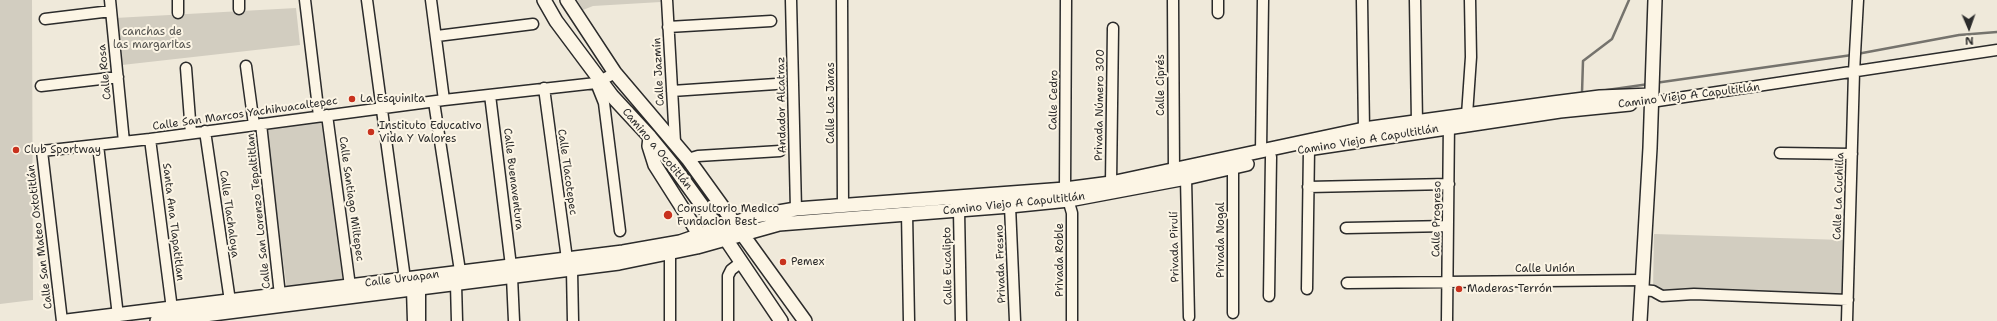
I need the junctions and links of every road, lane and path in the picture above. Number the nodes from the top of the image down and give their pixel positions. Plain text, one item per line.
1 (110, 0) edge
2 (178, 0) edge
3 (305, 0) edge
4 (367, 0) edge
5 (431, 0) edge
6 (544, 0) edge
7 (568, 0) edge
8 (668, 0) edge
9 (791, 0) edge
10 (842, 0) edge
11 (1066, 0) edge
12 (1174, 0) edge
13 (1218, 0) edge
14 (1263, 0) edge
15 (1362, 0) edge
16 (1415, 0) edge
17 (1470, 0) edge
18 (1655, 0) edge
19 (1858, 0) edge
20 (111, 11) junction
21 (178, 13) dead end
22 (1218, 13) dead end
23 (45, 18) dead end
24 (771, 21) dead end
25 (533, 24) dead end
26 (668, 27) junction
27 (1113, 28) dead end
28 (437, 36) junction
29 (1997, 50) edge
30 (246, 66) dead end
31 (186, 68) dead end
32 (1854, 72) junction
33 (615, 73) junction
34 (118, 78) junction
35 (599, 82) junction
36 (776, 84) dead end
37 (41, 86) dead end
38 (544, 88) junction
39 (672, 91) junction
40 (490, 95) junction
41 (1651, 98) junction
42 (439, 101) junction
43 (382, 109) junction
44 (1467, 114) junction
45 (323, 116) junction
46 (1416, 122) junction
47 (1450, 122) junction
48 (257, 124) junction
49 (1364, 129) junction
50 (205, 131) junction
51 (191, 133) junction
52 (650, 137) junction
53 (150, 139) junction
54 (124, 142) junction
55 (675, 142) junction
56 (98, 145) junction
57 (1309, 149) junction
58 (42, 151) joint
59 (780, 151) dead end
60 (1266, 154) junction
61 (1780, 154) dead end
62 (1852, 154) junction
63 (688, 159) junction
64 (1232, 167) junction
65 (1174, 171) junction
66 (1186, 178) junction
67 (1111, 183) junction
68 (1449, 184) junction
69 (1308, 187) junction
70 (1067, 194) junction
71 (844, 205) junction
72 (1010, 206) junction
73 (796, 209) junction
74 (959, 210) junction
75 (907, 214) junction
76 (1448, 226) junction
77 (1346, 228) dead end
78 (737, 229) junction
79 (620, 231) dead end
80 (722, 234) junction
81 (703, 240) junction
82 (670, 254) junction
83 (740, 263) junction
84 (570, 264) junction
85 (512, 271) junction
86 (458, 278) junction
87 (1448, 281) junction
88 (1347, 283) dead end
89 (412, 285) junction
90 (1642, 285) junction
91 (350, 286) junction
92 (1307, 289) dead end
93 (280, 294) junction
94 (1269, 296) dead end
95 (1848, 300) junction
96 (230, 301) junction
97 (172, 309) junction
98 (1233, 313) dead end
99 (118, 316) junction
100 (1189, 317) dead end
101 (62, 321) edge
102 (68, 321) edge
103 (158, 321) edge
104 (413, 321) edge
105 (420, 321) edge
106 (457, 321) edge
107 (514, 321) edge
108 (573, 321) edge
109 (670, 321) edge
110 (728, 321) edge
111 (781, 321) edge
112 (805, 321) edge
113 (909, 321) edge
114 (961, 321) edge
115 (1015, 321) edge
116 (1072, 321) edge
117 (1447, 321) edge
118 (1640, 321) edge
119 (1847, 321) edge

1 - 20 street, Calle Rosa
2 - 21 street
3 - 45 street, Calle Santiago Miltepec
4 - 43 street
5 - 28 street
6 - 35 main road, Camino a Ocotitlán
7 - 33 main road, Camino a Ocotitlán
8 - 26 street, Calle Jazmín
9 - 73 street, Andador Alcatraz
10 - 71 street, Calle Las Jaras
11 - 70 street, Calle Cedro
12 - 65 street, Calle Ciprés
13 - 22 street
14 - 60 street
15 - 49 street
16 - 46 street
17 - 44 street
18 - 41 main road
19 - 32 street, Calle La Cuchilla
20 - 23 street
20 - 34 street, Calle Rosa
24 - 26 street
25 - 28 street
26 - 39 street, Calle Jazmín
27 - 67 street, Privada Número 300
28 - 42 street
29 - 32 street, Camino Viejo A Capultitlán
30 - 48 street, Calle San Lorenzo Tepaltitlan
31 - 51 street
32 - 41 street, Camino Viejo A Capultitlán
32 - 62 street, Calle La Cuchilla
33 - 35 street, Calle San Marcos Yachihuacaltepec
33 - 55 main road, Camino a Ocotitlán
34 - 37 street
34 - 54 street, Calle Rosa
35 - 38 street, Calle San Marcos Yachihuacaltepec
35 - 52 main road, Camino a Ocotitlán
35 - 79 street
36 - 39 street
38 - 40 street, Calle San Marcos Yachihuacaltepec
38 - 84 street, Calle Tlacotepec
39 - 55 street, Calle Jazmín
40 - 42 street, Calle San Marcos Yachihuacaltepec
40 - 85 street, Calle Buenaventura
41 - 44 main road, Camino Viejo A Capultitlán
41 - 47 main road, Camino Viejo A Capultitlán
41 - 90 main road
42 - 43 street, Calle San Marcos Yachihuacaltepec
42 - 86 street
43 - 45 street, Calle San Marcos Yachihuacaltepec
43 - 89 street
44 - 47 main road, Camino Viejo A Capultitlán
45 - 48 street, Calle San Marcos Yachihuacaltepec
45 - 91 street, Calle Santiago Miltepec
46 - 47 main road, Camino Viejo A Capultitlán
46 - 49 main road, Camino Viejo A Capultitlán
47 - 57 main road, Camino Viejo A Capultitlán
47 - 68 street, Calle Progreso
48 - 50 street, Calle San Marcos Yachihuacaltepec
48 - 93 street, Calle San Lorenzo Tepaltitlan
49 - 60 main road, Camino Viejo A Capultitlán
50 - 51 street, Calle San Marcos Yachihuacaltepec
50 - 96 street, Calle Tlachaloya
51 - 53 street, Calle San Marcos Yachihuacaltepec
52 - 80 main road, Camino a Ocotitlán
52 - 81 main road
53 - 54 street, Calle San Marcos Yachihuacaltepec
53 - 97 street, Santa Ana Tlapatitlan
54 - 56 street, Calle San Marcos Yachihuacaltepec
55 - 63 main road, Camino a Ocotitlán
56 - 58 street, Calle San Marcos Yachihuacaltepec
56 - 99 street
57 - 60 main road, Camino Viejo A Capultitlán
57 - 69 street
58 - 101 street, Calle San Mateo Oxtotitlán
59 - 63 street
60 - 64 main road, Camino Viejo A Capultitlán
60 - 65 main road, Camino Viejo A Capultitlán
60 - 94 street
61 - 62 street
62 - 95 street, Calle La Cuchilla
63 - 78 main road, Camino a Ocotitlán
64 - 66 main road, Camino Viejo A Capultitlán
64 - 98 street, Privada Nogal
65 - 67 main road, Camino Viejo A Capultitlán
66 - 70 main road, Camino Viejo A Capultitlán
66 - 100 street, Privada Pirulí
67 - 70 main road, Camino Viejo A Capultitlán
68 - 69 street
68 - 76 street, Calle Progreso
69 - 92 street
70 - 71 main road, Camino Viejo A Capultitlán
70 - 72 main road, Camino Viejo A Capultitlán
70 - 116 street, Privada Roble
71 - 73 main road, Camino Viejo A Capultitlán
72 - 74 main road, Camino Viejo A Capultitlán
72 - 115 street, Privada Fresno
73 - 78 main road, Camino Viejo A Capultitlán
74 - 75 main road, Camino Viejo A Capultitlán
74 - 114 street, Calle Eucalipto
75 - 78 main road, Camino Viejo A Capultitlán
75 - 113 street
76 - 77 street
76 - 87 street, Calle Progreso
78 - 80 main road, Calle Uruapan
78 - 112 main road, Camino a Ocotitlán
80 - 81 main road, Calle Uruapan
80 - 83 main road, Camino a Ocotitlán
81 - 82 main road, Calle Uruapan
81 - 84 main road, Calle Uruapan
82 - 84 main road, Calle Uruapan
82 - 109 street
83 - 110 street
83 - 111 main road, Camino a Ocotitlán
84 - 85 main road, Calle Uruapan
84 - 108 street, Calle Tlacotepec
85 - 86 main road, Calle Uruapan
85 - 107 street, Calle Buenaventura
86 - 89 main road, Calle Uruapan
86 - 89 main road, Calle Uruapan
86 - 106 street
87 - 88 street, Calle Unión
87 - 90 street, Calle Unión
87 - 117 street, Calle Progreso
89 - 91 main road, Calle Uruapan
89 - 103 main road, Calle Uruapan
89 - 104 street
89 - 105 street
90 - 95 street, Calle Unión
90 - 118 main road
91 - 93 main road, Calle Uruapan
93 - 96 main road, Calle Uruapan
95 - 119 street, Calle La Cuchilla
96 - 97 main road, Calle Uruapan
97 - 99 main road, Calle Uruapan
99 - 102 main road, Calle Uruapan

